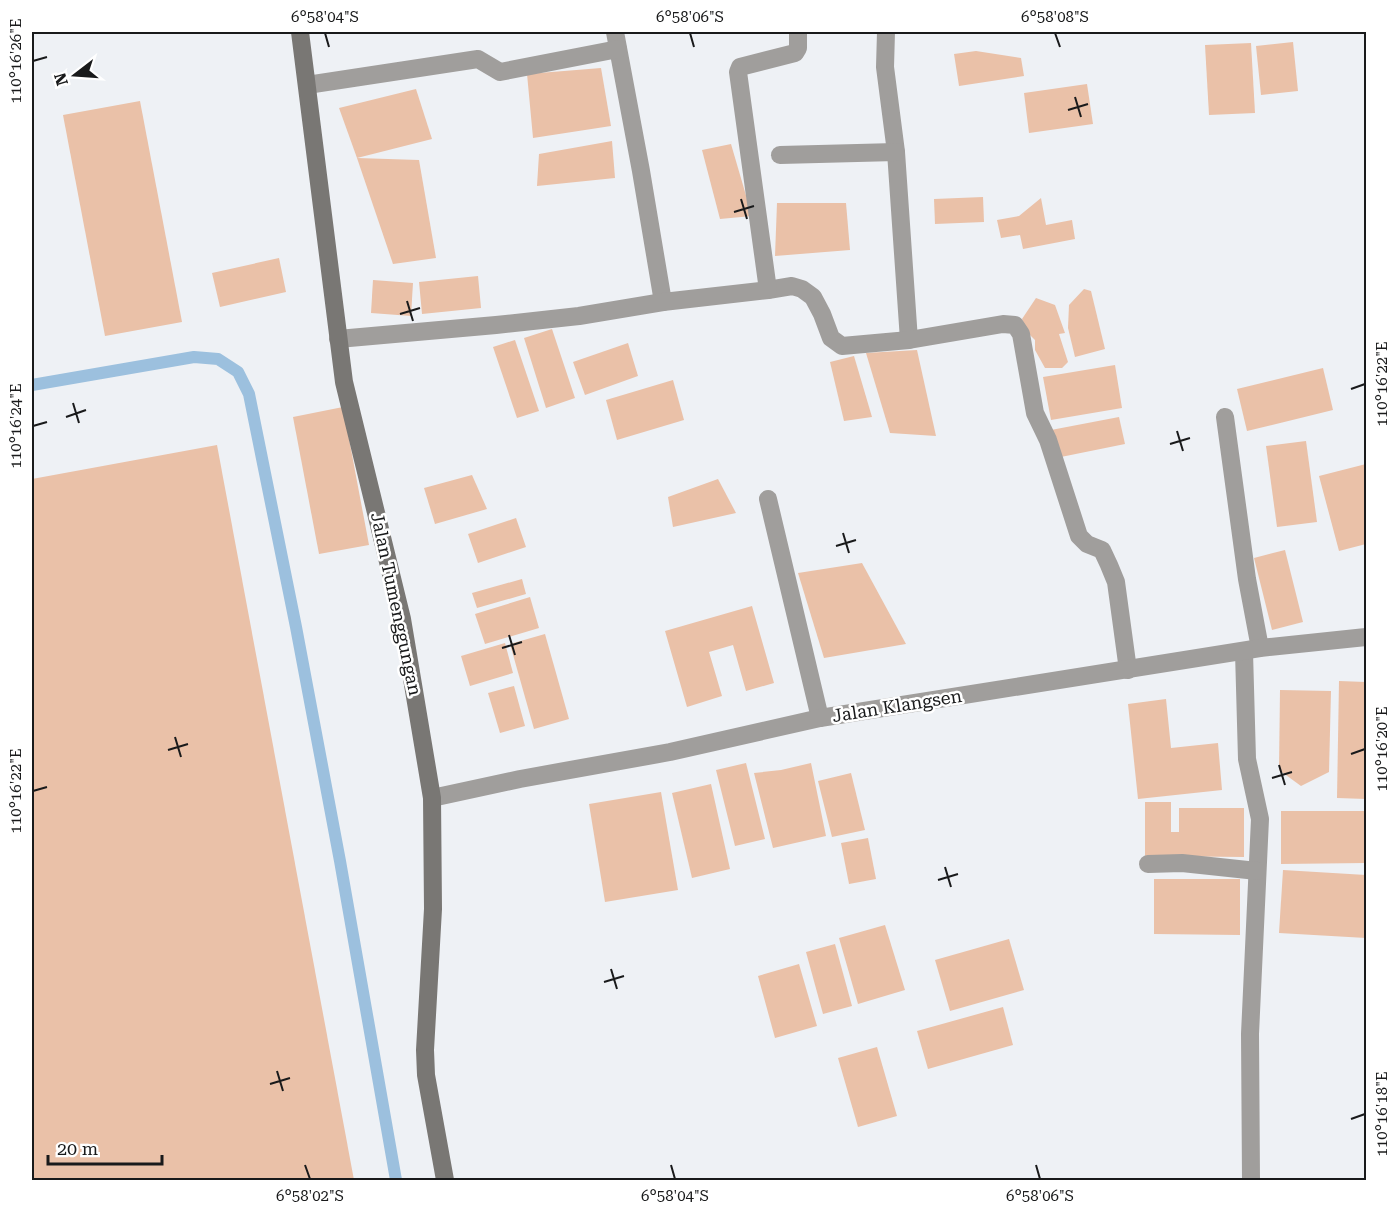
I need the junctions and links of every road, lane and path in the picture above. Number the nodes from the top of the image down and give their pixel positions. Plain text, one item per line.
1 (300, 32) edge
2 (798, 32) edge
3 (886, 32) edge
4 (616, 40) edge
5 (307, 85) junction
6 (896, 152) junction
7 (780, 156) dead end
8 (768, 290) junction
9 (663, 302) junction
10 (338, 339) junction
11 (909, 340) junction
12 (1225, 417) dead end
13 (768, 499) dead end
14 (1366, 637) edge
15 (1252, 650) junction
16 (1128, 670) junction
17 (820, 718) junction
18 (432, 798) junction
19 (1148, 864) dead end
20 (1257, 871) junction
21 (445, 1180) edge
22 (1251, 1180) edge

1 - 5 street, Jalan Tumenggungan
2 - 8 street
3 - 6 street
4 - 5 street
4 - 9 street
5 - 10 street, Jalan Tumenggungan
6 - 7 street
6 - 11 street
8 - 9 street
8 - 11 street
9 - 10 street
10 - 18 street, Jalan Tumenggungan
11 - 16 street
12 - 15 street
13 - 17 street
14 - 15 street, Jalan Klangsen
15 - 16 street, Jalan Klangsen
15 - 20 street
16 - 17 street, Jalan Klangsen
17 - 18 street, Jalan Klangsen
18 - 21 street, Jalan Tumenggungan
19 - 20 street
20 - 22 street

